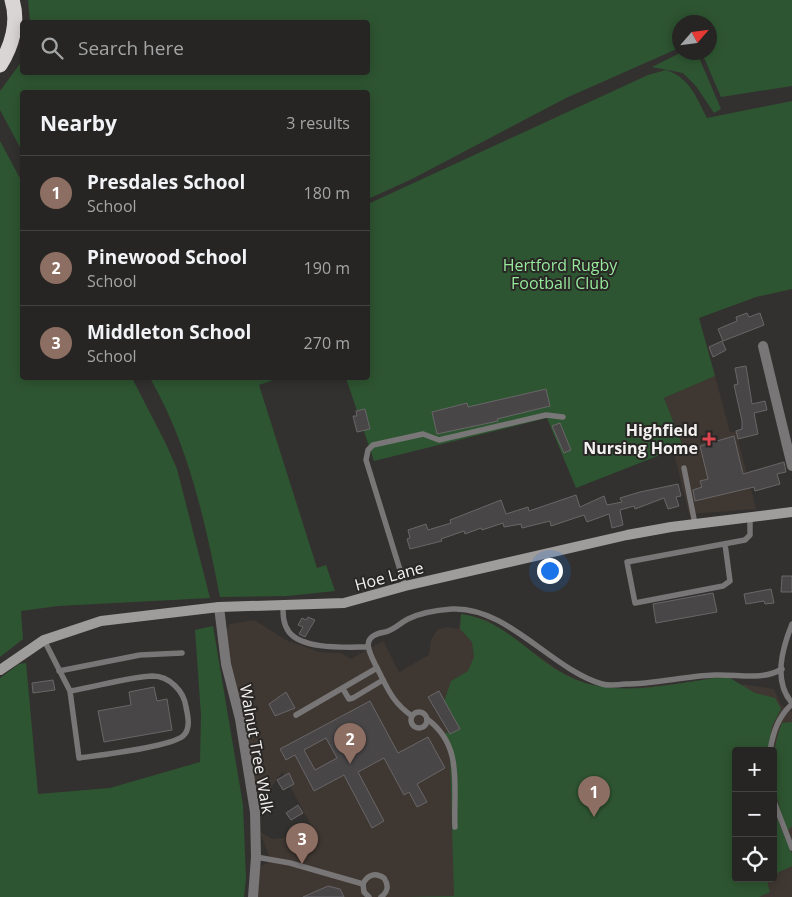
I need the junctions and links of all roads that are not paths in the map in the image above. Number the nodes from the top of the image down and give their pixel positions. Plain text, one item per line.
1 (12, 0) edge
2 (0, 65) edge
3 (763, 346) dead end
4 (563, 417) dead end
5 (792, 466) edge
6 (684, 468) dead end
7 (792, 512) edge
8 (750, 517) junction
9 (695, 524) junction
10 (725, 544) junction
11 (405, 586) junction
12 (283, 606) junction
13 (220, 607) junction
14 (792, 624) edge
15 (44, 640) junction
16 (367, 647) junction
17 (182, 653) dead end
18 (377, 668) junction
19 (782, 669) junction
20 (0, 670) edge
21 (59, 671) junction
22 (383, 680) junction
23 (343, 689) junction
24 (70, 691) junction
25 (792, 703) edge
26 (296, 715) dead end
27 (412, 716) junction
28 (427, 719) junction
29 (771, 747) edge
30 (777, 809) edge
31 (454, 826) dead end
32 (792, 848) edge
33 (256, 857) junction
34 (363, 884) junction
35 (252, 897) edge
36 (369, 897) edge
37 (381, 897) edge

1 - 2 highway
3 - 5 street
4 - 11 lane
6 - 9 lane
7 - 8 street, Hoe Lane
8 - 9 street, Hoe Lane
8 - 10 lane
9 - 11 street, Hoe Lane
10 - 10 lane
11 - 12 street, Hoe Lane
12 - 13 street, Hoe Lane
12 - 16 lane
13 - 15 street, Hoe Lane
13 - 33 street, Walnut Tree Walk
14 - 19 lane
15 - 20 street, Hoe Lane
15 - 21 lane
16 - 18 lane
16 - 19 lane
17 - 21 lane
18 - 22 lane
18 - 23 lane
19 - 25 lane
21 - 24 lane
22 - 23 lane
22 - 27 lane
23 - 26 lane
24 - 24 lane
25 - 29 lane
27 - 28 lane
27 - 28 lane
28 - 31 lane
30 - 32 lane
33 - 34 lane
33 - 35 street, Walnut Tree Walk
34 - 36 lane
34 - 37 lane

